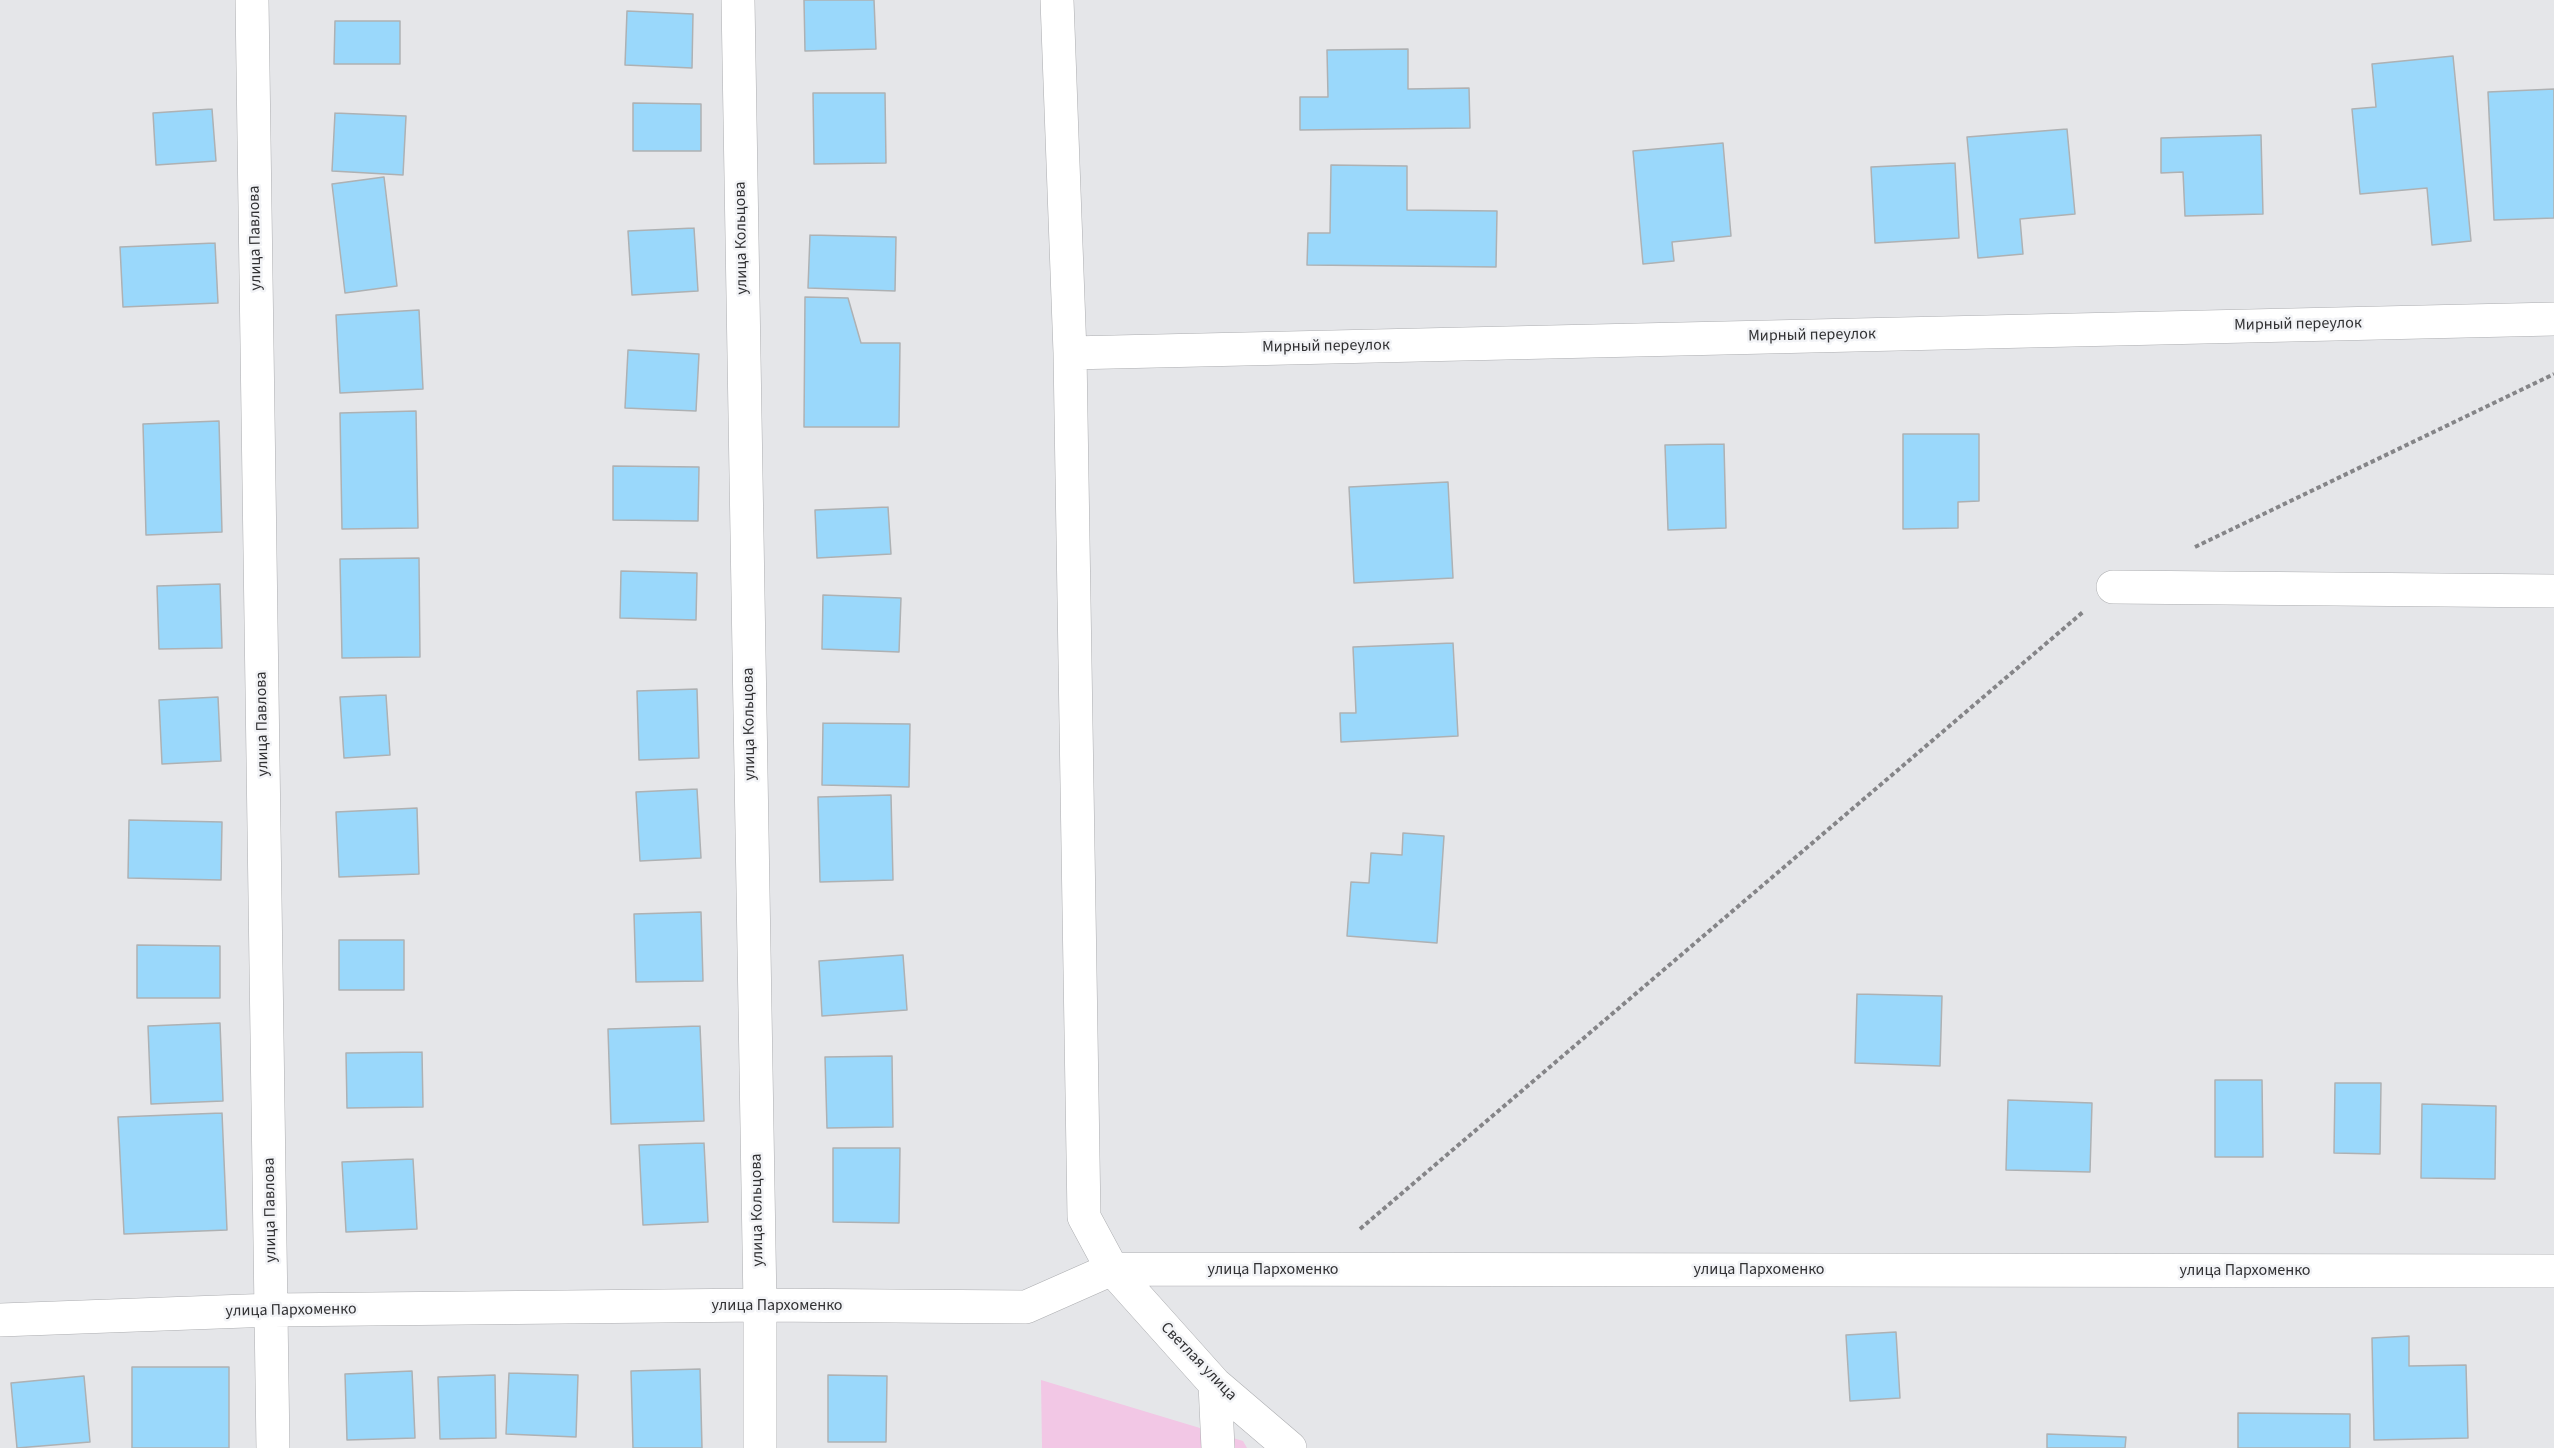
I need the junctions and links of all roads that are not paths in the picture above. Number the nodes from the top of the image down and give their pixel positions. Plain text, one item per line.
1 (252, 0) edge
2 (738, 0) edge
3 (1057, 0) edge
4 (2554, 319) edge
5 (1070, 353) junction
6 (2113, 587) road end
7 (2554, 591) edge
8 (1112, 1269) junction
9 (2554, 1271) edge
10 (760, 1305) junction
11 (273, 1310) junction
12 (0, 1320) edge
13 (1215, 1384) junction
14 (273, 1448) edge
15 (760, 1448) edge
16 (1218, 1448) edge
17 (1290, 1448) edge

1 - 11 street, улица Павлова
2 - 10 street, улица Кольцова
3 - 5 street, Светлая улица
4 - 5 street, Мирный переулок
5 - 8 street, Светлая улица
6 - 7 street
8 - 9 street, улица Пархоменко
8 - 10 street, улица Пархоменко
8 - 13 street, Светлая улица
10 - 11 street, улица Пархоменко
10 - 15 street, улица Кольцова
11 - 12 street, улица Пархоменко
11 - 14 street, улица Павлова
13 - 16 street
13 - 17 street, Светлая улица

